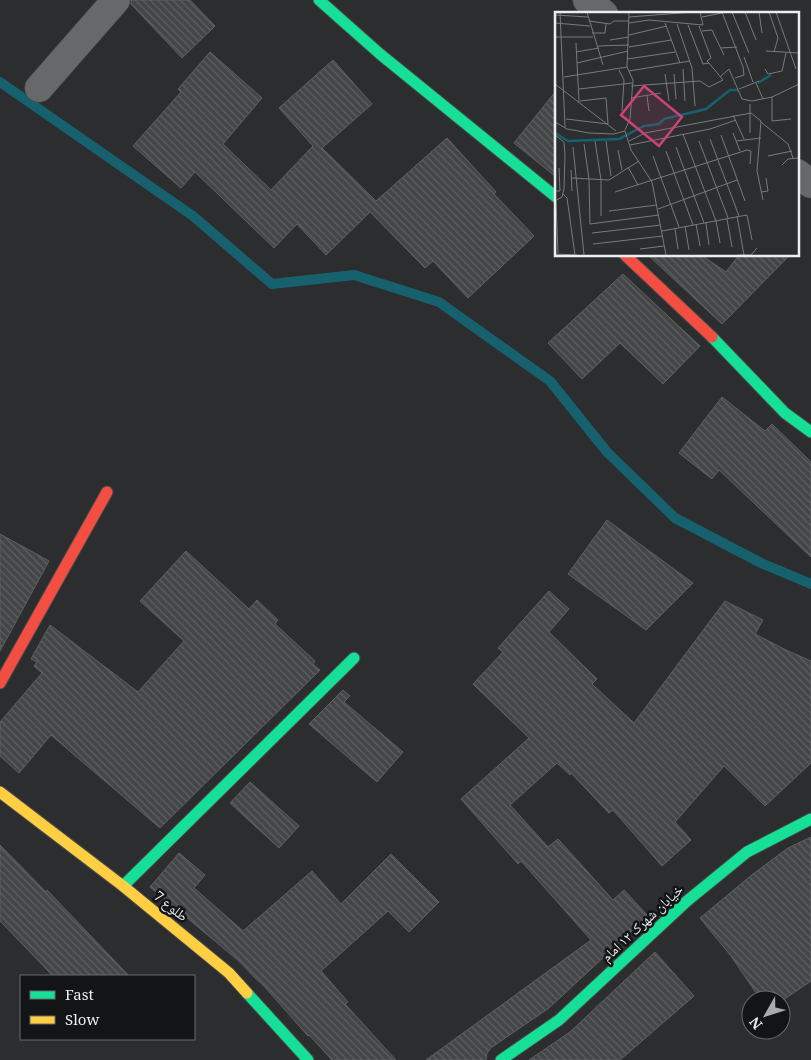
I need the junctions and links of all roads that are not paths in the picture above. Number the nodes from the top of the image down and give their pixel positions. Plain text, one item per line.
1 (116, 0) edge
2 (319, 0) edge
3 (587, 0) edge
4 (602, 12) edge
5 (39, 88) dead end
6 (798, 173) edge
7 (811, 184) edge
8 (555, 196) edge
9 (626, 256) edge
10 (811, 432) edge
11 (107, 492) dead end
12 (354, 658) dead end
13 (0, 683) edge
14 (0, 792) edge
15 (811, 819) edge
16 (123, 886) junction
17 (308, 1060) edge
18 (501, 1060) edge

1 - 5 street
2 - 8 street
3 - 4 street
6 - 7 street
9 - 10 street
11 - 13 street
12 - 16 street
14 - 16 street, طلوع 7
15 - 18 street, خیابان شهرک ۱۲ امام
16 - 17 street, طلوع 7

